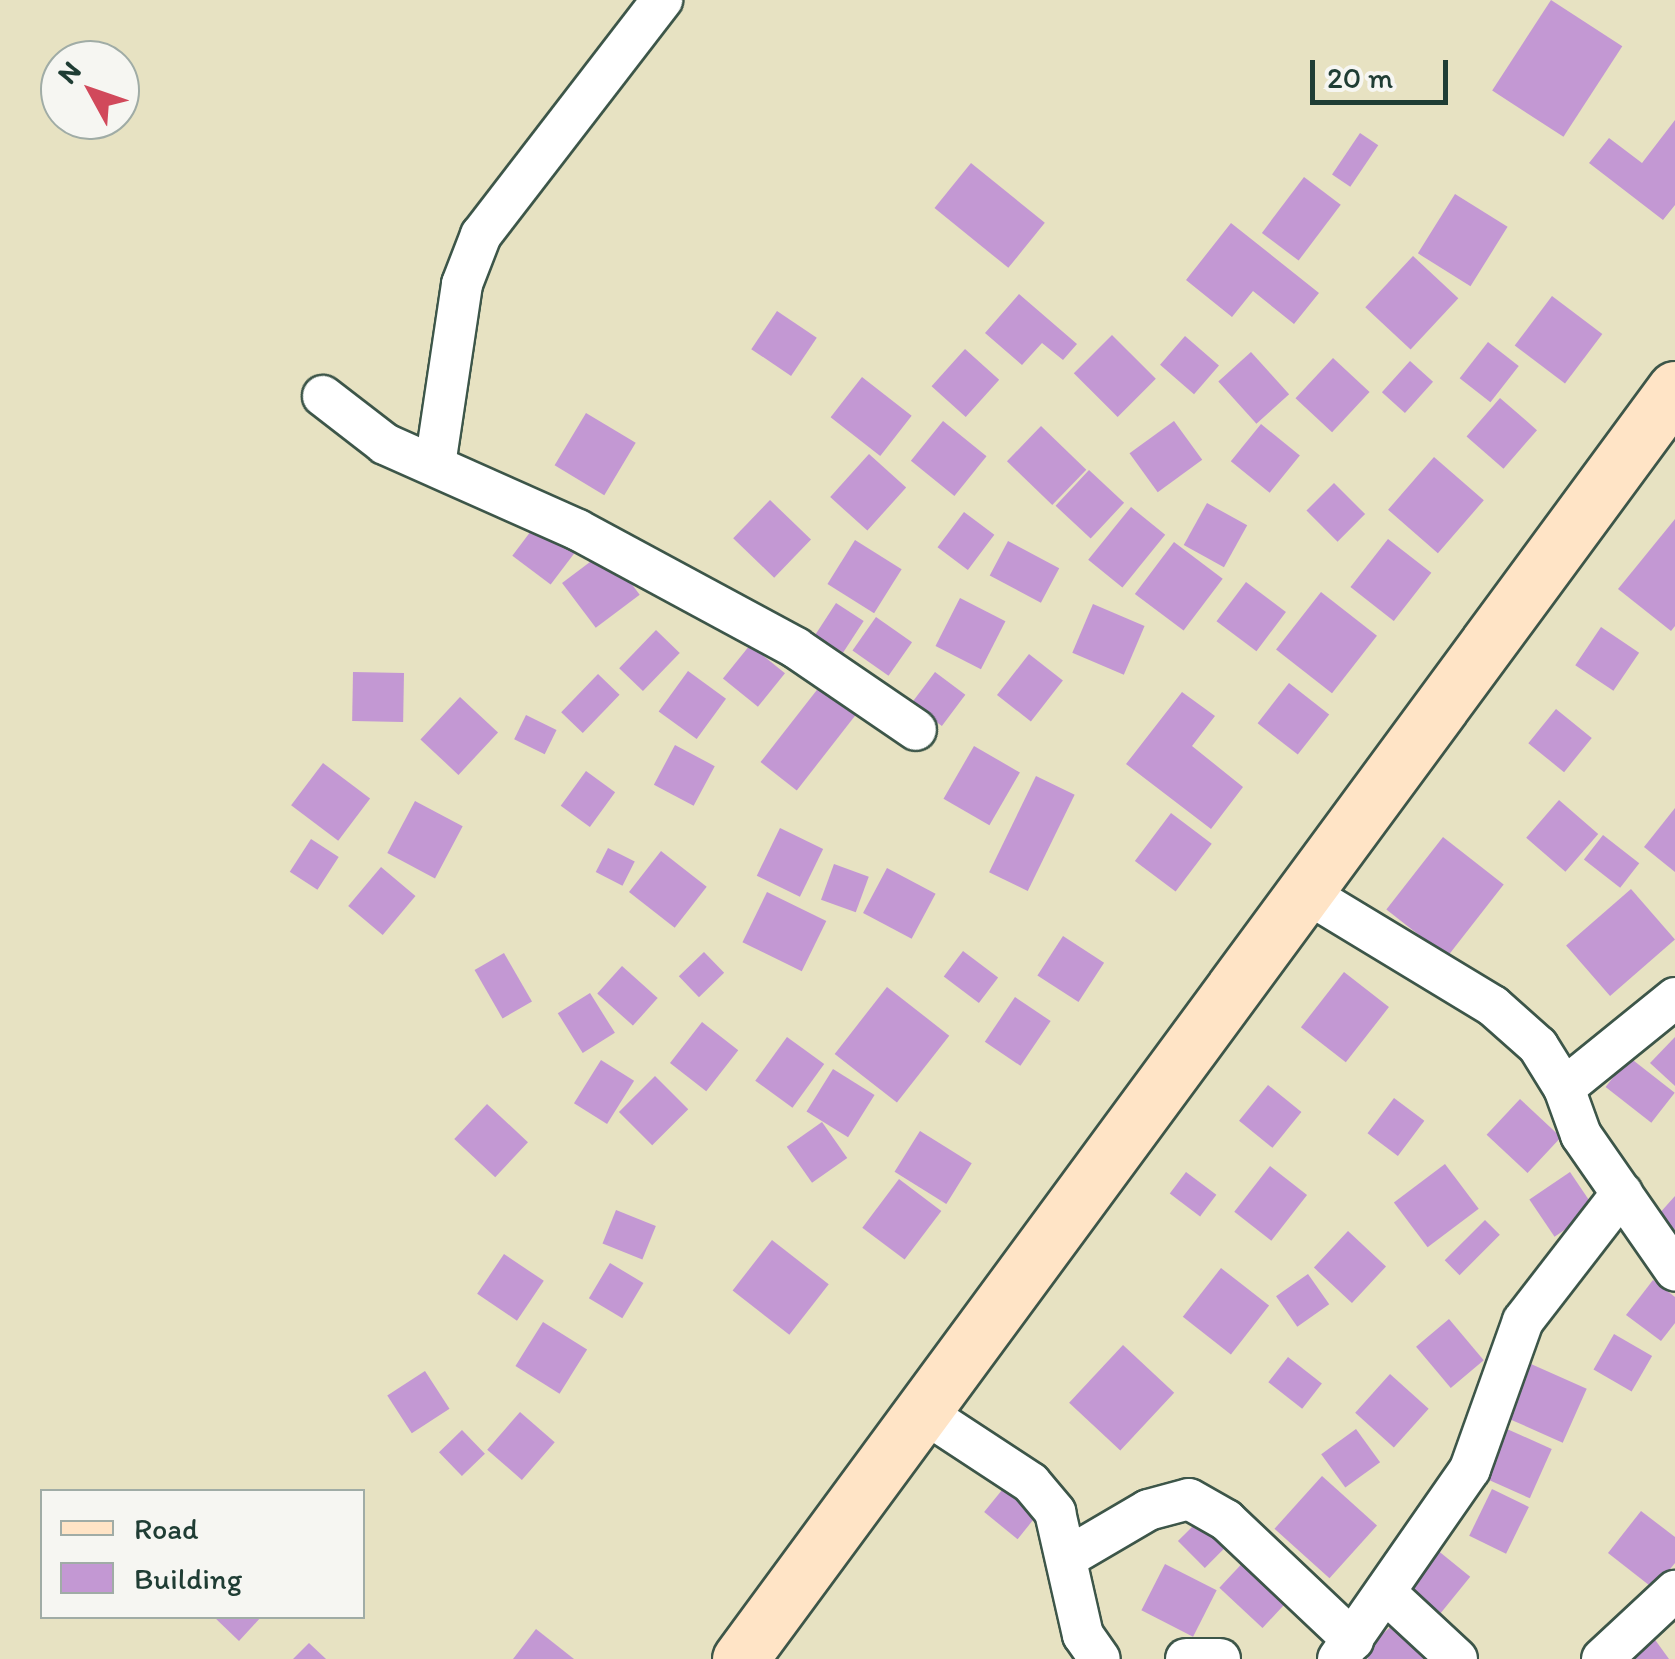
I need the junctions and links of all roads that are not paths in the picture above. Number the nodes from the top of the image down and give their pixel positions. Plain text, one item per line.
1 (662, 0) edge
2 (1675, 389) edge
3 (323, 396) dead end
4 (435, 465) junction
5 (916, 730) dead end
6 (1308, 894) junction
7 (1675, 998) edge
8 (1564, 1088) junction
9 (1622, 1193) junction
10 (1675, 1270) edge
11 (924, 1412) junction
12 (1068, 1557) junction
13 (1675, 1591) edge
14 (1388, 1594) junction
15 (1346, 1650) edge
16 (740, 1659) edge
17 (1100, 1659) edge
18 (1186, 1659) edge
19 (1220, 1659) edge
20 (1457, 1659) edge
21 (1602, 1659) edge

1 - 4 street
2 - 6 street
3 - 4 street
4 - 5 street
6 - 8 street
6 - 11 street
7 - 8 street
8 - 9 street
9 - 10 street
9 - 14 street
11 - 12 street
11 - 16 street
12 - 15 street
12 - 17 street
13 - 21 street
14 - 15 street
14 - 20 street
18 - 19 street

